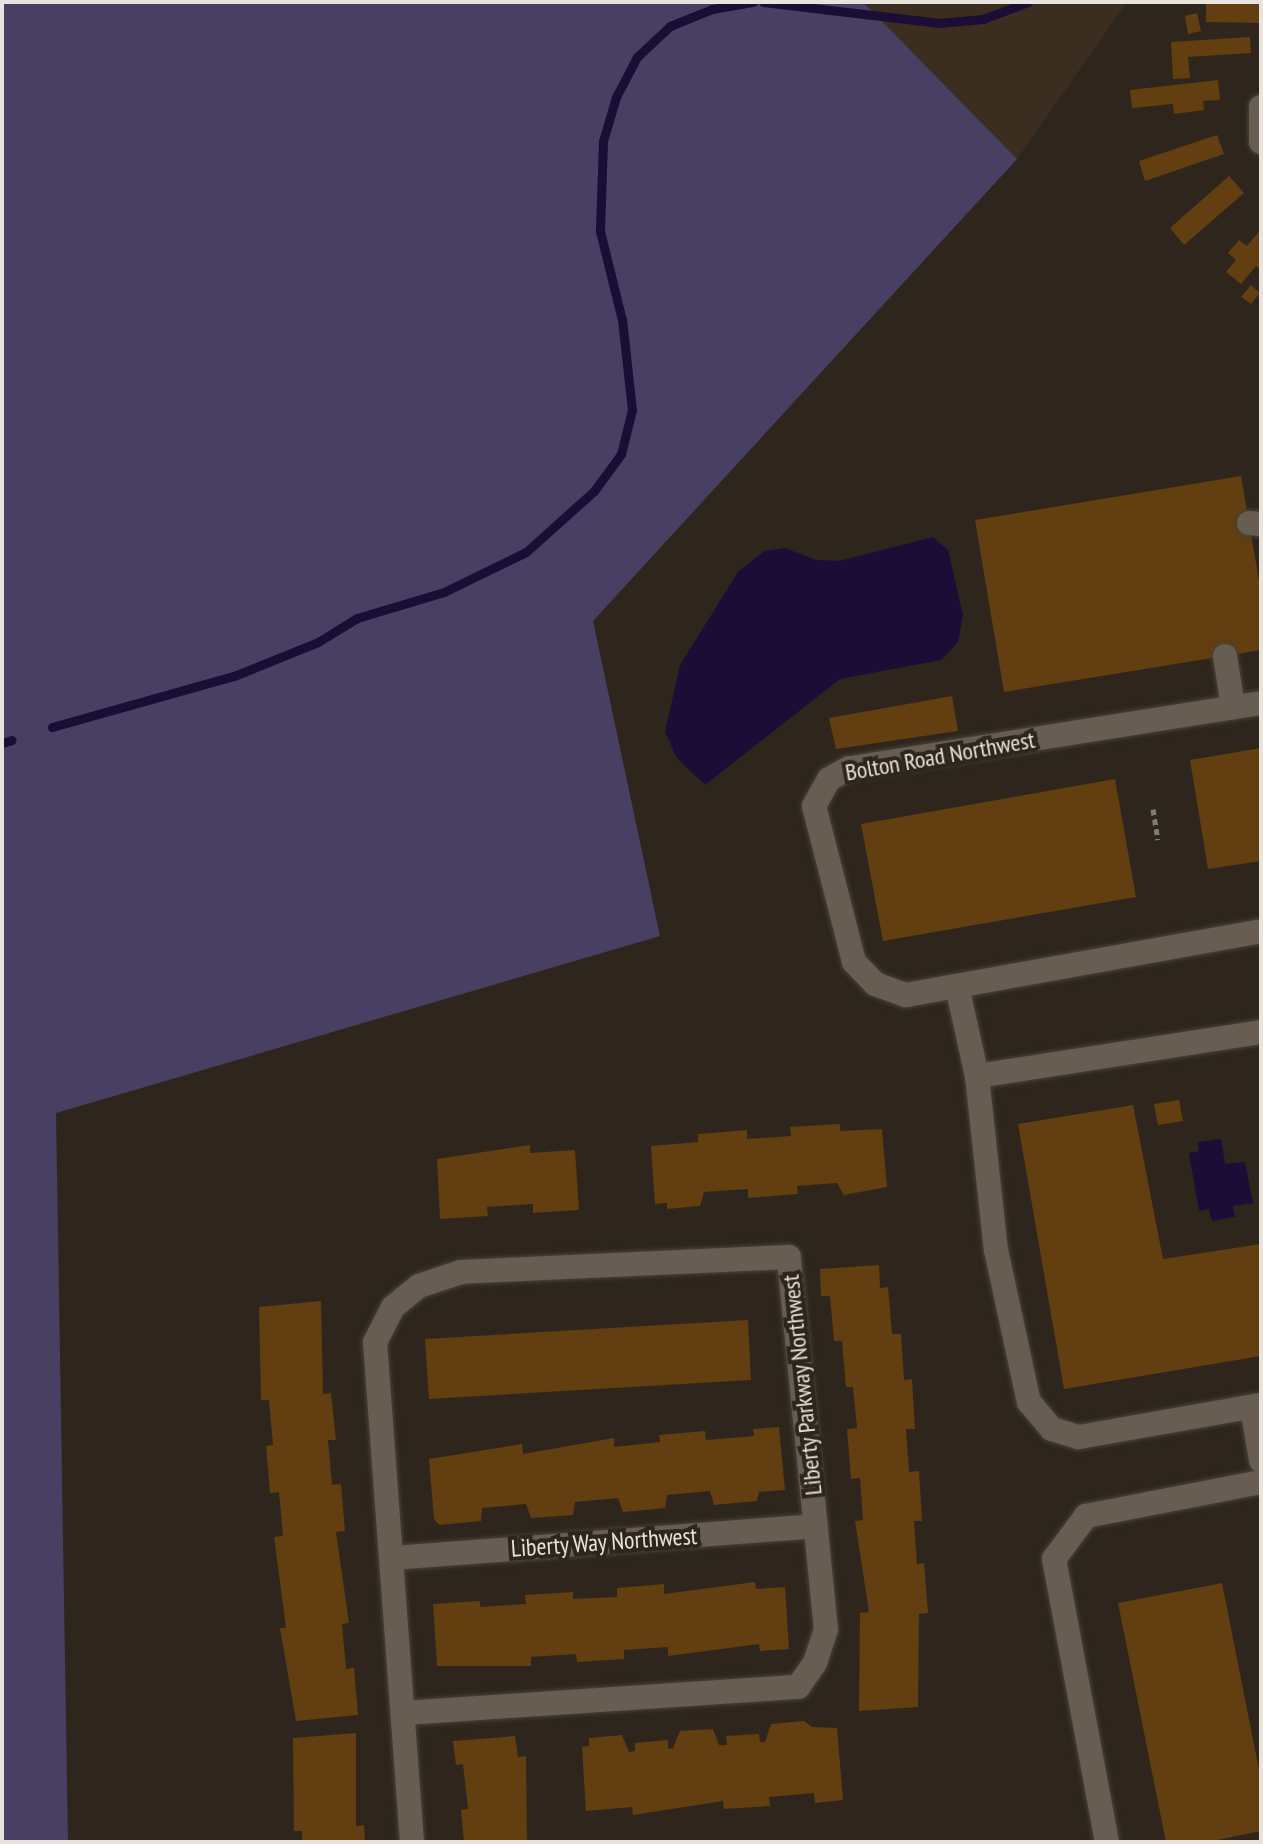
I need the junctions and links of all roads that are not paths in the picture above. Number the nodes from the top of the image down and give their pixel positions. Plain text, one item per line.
1 (1261, 107) edge
2 (1261, 142) edge
3 (1225, 656) dead end
4 (1261, 703) edge
5 (1233, 707) junction
6 (1261, 931) edge
7 (957, 986) junction
8 (1261, 1032) edge
9 (977, 1076) junction
10 (1256, 1406) edge
11 (1261, 1460) edge
12 (1261, 1482) edge
13 (816, 1526) junction
14 (393, 1558) junction
15 (404, 1713) junction
16 (412, 1842) edge
17 (1107, 1842) edge

1 - 2 street
3 - 5 street
4 - 5 street, Bolton Road Northwest
5 - 7 street, Bolton Road Northwest
6 - 7 street, Bolton Road Northwest
7 - 9 street
8 - 9 street
9 - 10 street
10 - 11 street
12 - 17 street
13 - 14 street, Liberty Way Northwest
13 - 14 street, Liberty Parkway Northwest
13 - 15 street, Liberty Parkway Northwest
14 - 15 street, Liberty Parkway Northwest
15 - 16 street, Liberty Parkway Northwest

